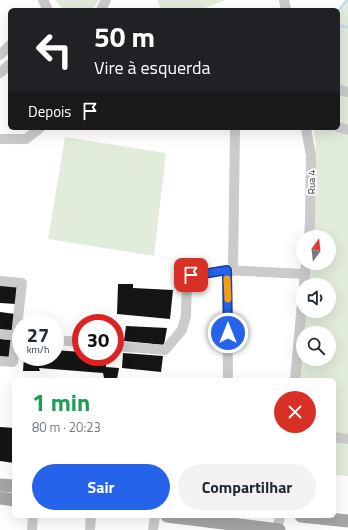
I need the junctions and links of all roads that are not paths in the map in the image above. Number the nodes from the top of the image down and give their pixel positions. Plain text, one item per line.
1 (8, 47) edge
2 (0, 55) edge
3 (8, 66) edge
4 (0, 73) edge
5 (37, 130) edge
6 (235, 130) edge
7 (306, 130) edge
8 (0, 139) edge
9 (309, 230) edge
10 (305, 270) edge
11 (230, 271) junction
12 (305, 274) junction
13 (305, 278) edge
14 (0, 280) edge
15 (20, 314) edge
16 (301, 318) edge
17 (0, 334) edge
18 (12, 335) edge
19 (124, 347) edge
20 (0, 361) edge
21 (12, 362) edge
22 (228, 378) edge
23 (295, 378) edge
24 (336, 438) edge
25 (348, 439) edge
26 (0, 485) edge
27 (12, 486) edge
28 (0, 498) edge
29 (12, 500) edge
30 (33, 518) edge
31 (92, 518) edge
32 (155, 518) edge
33 (182, 518) edge
34 (280, 518) edge
35 (320, 518) edge
36 (348, 521) edge
37 (213, 522) edge
38 (32, 530) edge
39 (90, 530) edge
40 (153, 530) edge
41 (278, 530) edge

1 - 2 street
3 - 4 street
5 - 8 street
6 - 11 street
7 - 9 street, Rua 4
10 - 12 street
11 - 12 street
11 - 19 street
11 - 22 street
12 - 13 street
14 - 15 street
16 - 23 street
17 - 18 street
20 - 21 street
24 - 25 street
26 - 27 main road
28 - 29 main road
30 - 38 street
31 - 39 street
32 - 40 street
33 - 37 main road
34 - 41 street
35 - 36 main road
37 - 41 main road

